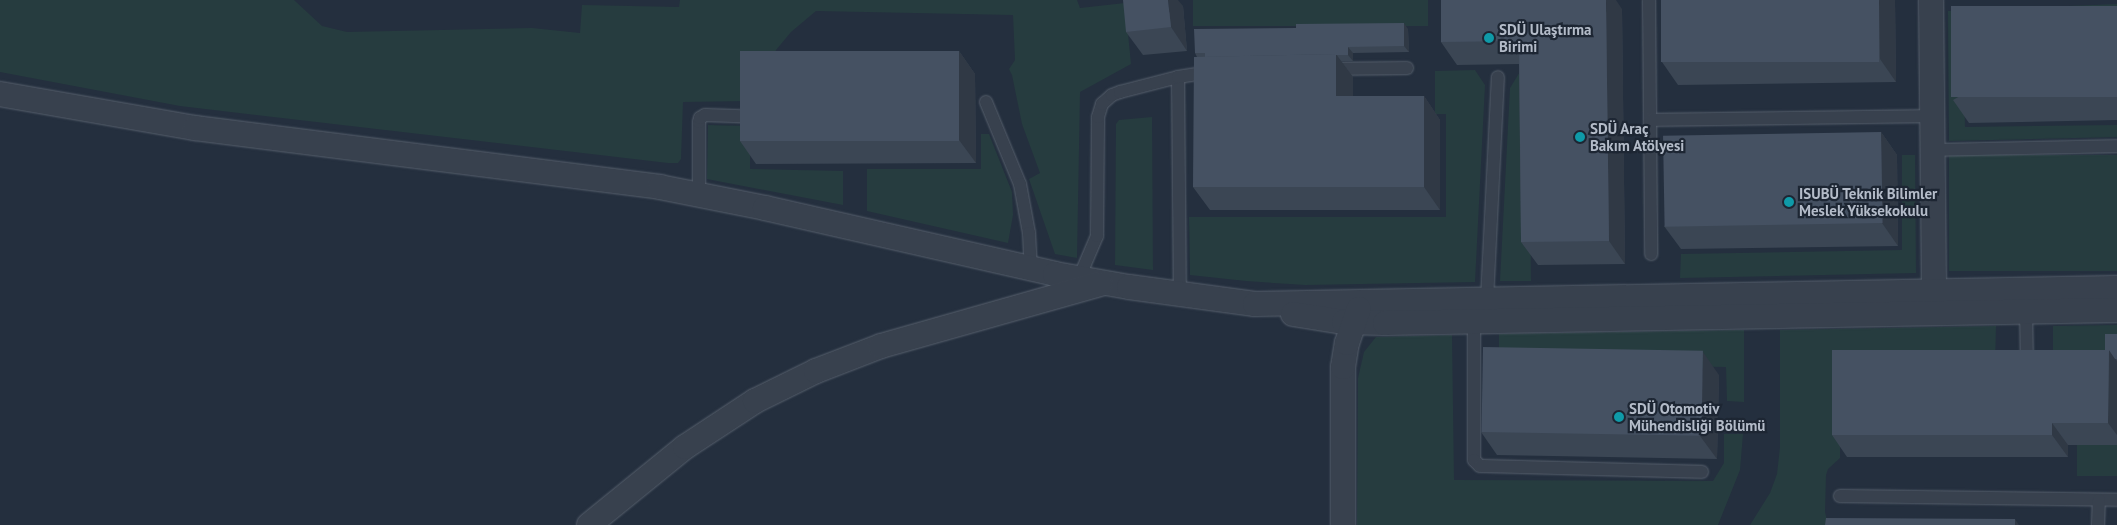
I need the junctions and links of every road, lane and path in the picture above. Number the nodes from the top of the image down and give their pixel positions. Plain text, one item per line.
1 (1649, 0) edge
2 (1931, 0) edge
3 (1407, 68) dead end
4 (1320, 70) edge
5 (1223, 71) edge
6 (1498, 76) dead end
7 (1178, 77) junction
8 (0, 94) edge
9 (986, 102) dead end
10 (741, 116) edge
11 (1932, 116) junction
12 (1650, 120) junction
13 (2117, 146) edge
14 (1933, 150) junction
15 (699, 194) junction
16 (1651, 254) dead end
17 (1031, 268) junction
18 (1079, 278) junction
19 (1104, 282) junction
20 (2117, 288) edge
21 (1180, 294) junction
22 (1487, 300) junction
23 (1934, 301) junction
24 (2117, 310) edge
25 (2026, 311) junction
26 (1358, 313) junction
27 (1474, 321) junction
28 (2027, 363) edge
29 (1702, 472) dead end
30 (1840, 496) dead end
31 (2098, 500) junction
32 (2117, 500) edge
33 (589, 525) edge
34 (1343, 525) edge
35 (2098, 525) edge

1 - 12 lane
2 - 11 street
3 - 4 lane
5 - 7 lane
6 - 22 lane
7 - 18 lane
7 - 21 lane
8 - 15 street
9 - 17 lane
10 - 15 lane
11 - 12 lane
11 - 14 street
12 - 16 lane
13 - 14 lane
14 - 23 street
15 - 17 street
17 - 18 street
18 - 19 street
19 - 21 street
19 - 33 street
20 - 23 street
21 - 26 street
22 - 23 street
22 - 26 street
23 - 25 street
23 - 27 street
24 - 25 street
25 - 28 lane
26 - 27 street
26 - 34 street
27 - 29 lane
30 - 31 lane
31 - 32 lane
31 - 35 lane

